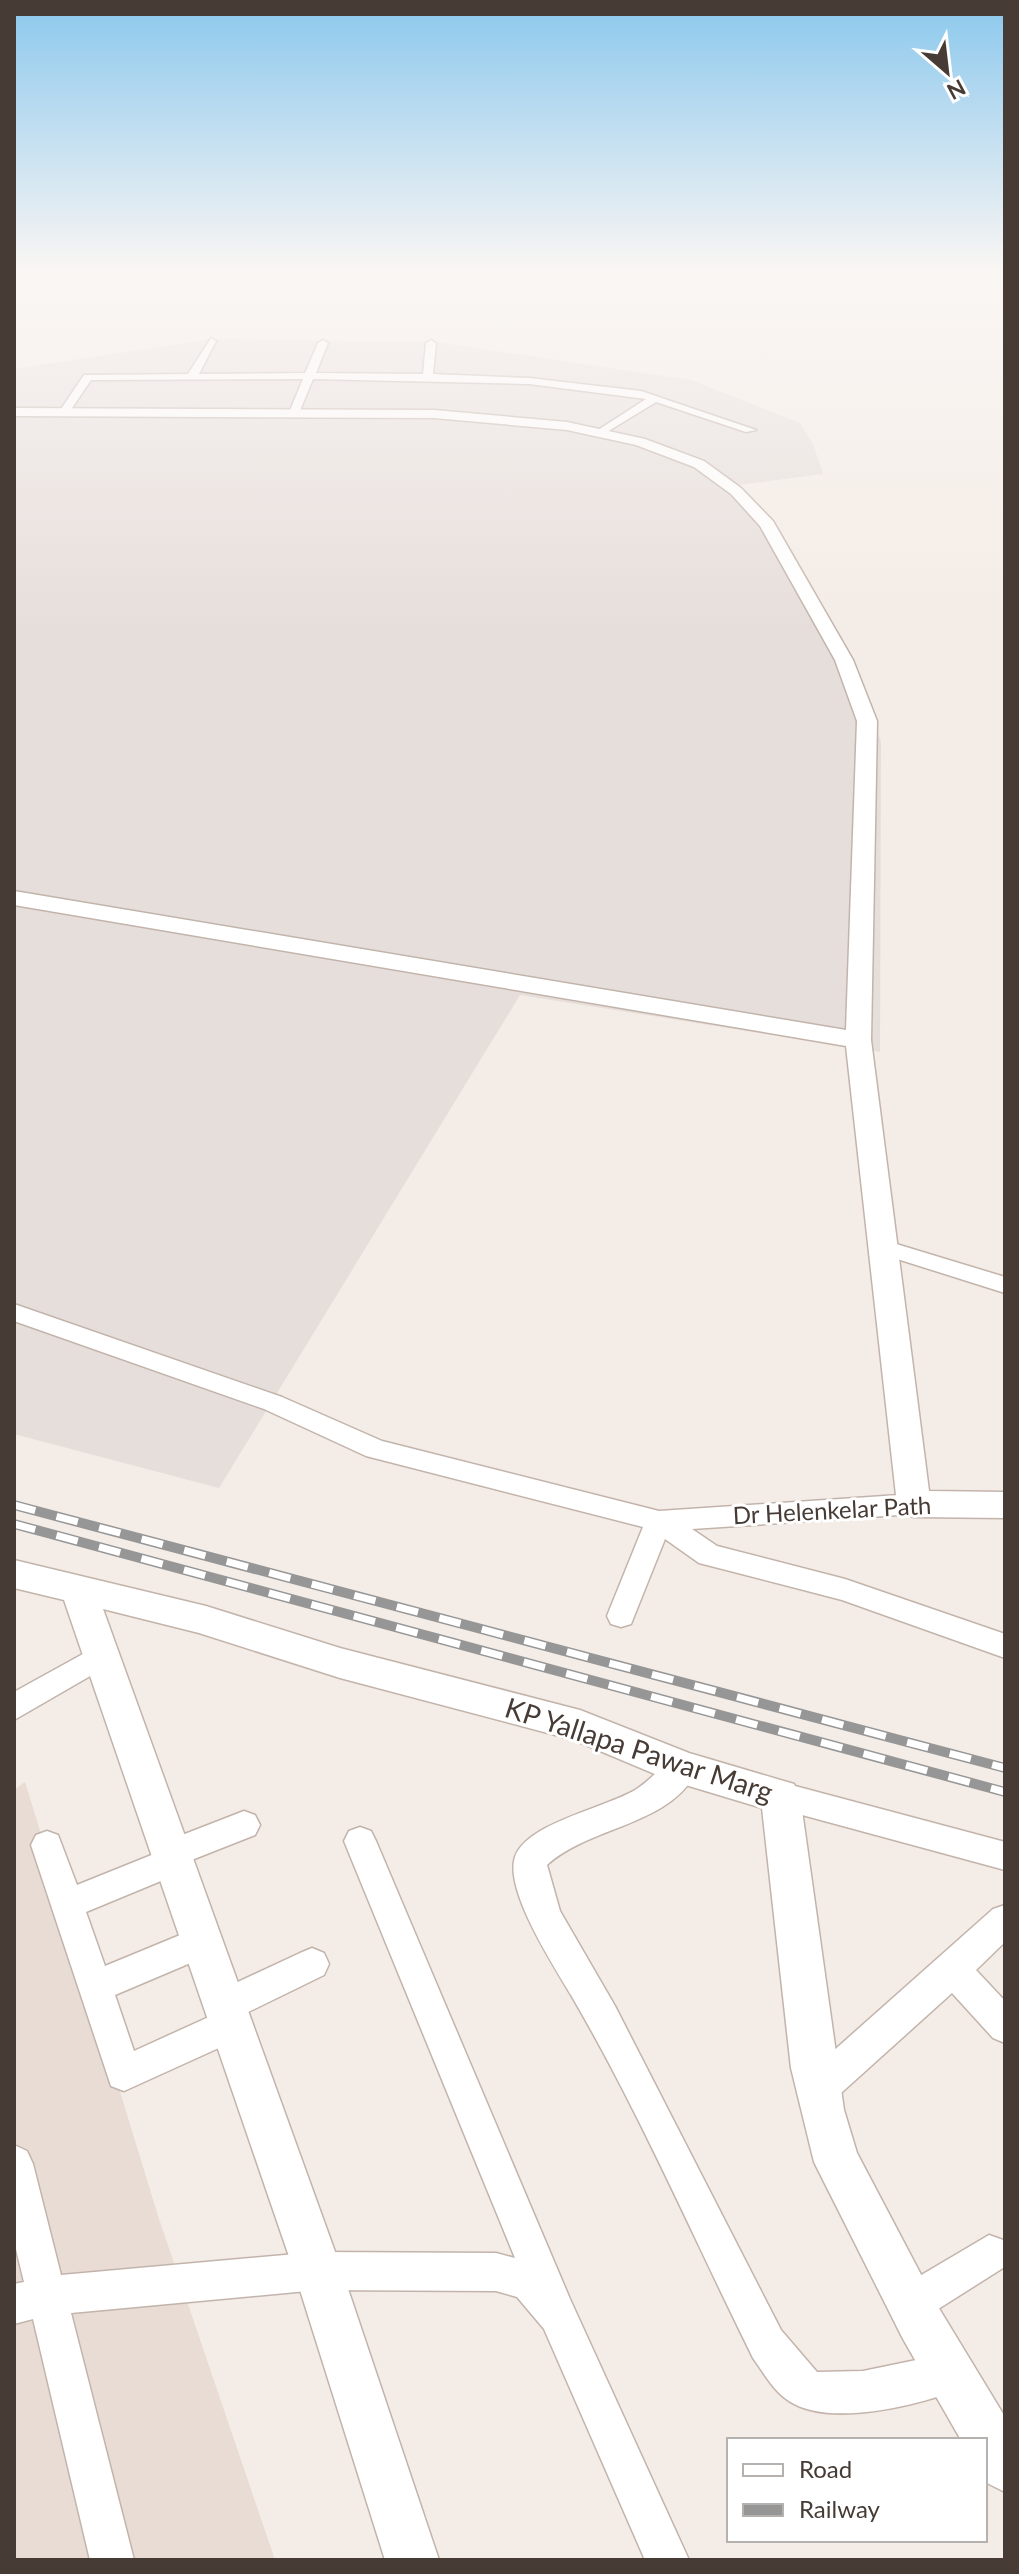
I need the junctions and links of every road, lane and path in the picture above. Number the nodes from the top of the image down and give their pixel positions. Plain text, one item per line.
1 (77, 388) edge
2 (304, 388) edge
3 (595, 388) edge
4 (655, 398) junction
5 (14, 412) edge
6 (64, 412) junction
7 (294, 413) junction
8 (750, 430) dead end
9 (602, 432) junction
10 (14, 898) edge
11 (858, 1040) junction
12 (883, 1247) junction
13 (1005, 1285) edge
14 (14, 1312) edge
15 (914, 1504) junction
16 (1005, 1505) edge
17 (659, 1521) junction
18 (14, 1574) edge
19 (14, 1586) edge
20 (81, 1598) junction
21 (621, 1616) dead end
22 (1005, 1646) edge
23 (101, 1656) junction
24 (14, 1707) edge
25 (683, 1768) junction
26 (780, 1796) junction
27 (244, 1825) dead end
28 (360, 1841) dead end
29 (47, 1845) dead end
30 (1005, 1856) edge
31 (172, 1858) junction
32 (67, 1905) junction
33 (1005, 1920) edge
34 (202, 1942) junction
35 (312, 1964) dead end
36 (953, 1970) junction
37 (95, 1987) junction
38 (228, 2015) junction
39 (1005, 2026) edge
40 (817, 2090) junction
41 (14, 2164) edge
42 (989, 2254) dead end
43 (318, 2271) junction
44 (31, 2300) edge
45 (910, 2304) junction
46 (558, 2315) junction
47 (950, 2373) junction
48 (1005, 2466) edge
49 (112, 2560) edge
50 (412, 2560) edge
51 (667, 2560) edge

1 - 6 street
2 - 7 street
3 - 4 street
4 - 8 street
4 - 9 street
5 - 6 street
6 - 7 street
7 - 9 street
9 - 11 street
10 - 11 street
11 - 12 street
12 - 13 street
12 - 15 street
14 - 17 street
15 - 16 street, Dr Helenkelar Path
15 - 17 street, Dr Helenkelar Path
17 - 21 street
17 - 22 street
18 - 20 street, KP Yallapa Pawar Marg
19 - 20 street, KP Yallapa Pawar Marg
20 - 23 street
20 - 25 street, KP Yallapa Pawar Marg
23 - 24 street
23 - 31 street
25 - 26 street, KP Yallapa Pawar Marg
25 - 47 street
26 - 30 street, KP Yallapa Pawar Marg
26 - 40 street
27 - 31 street
28 - 46 street
29 - 32 street
31 - 32 street
31 - 34 street
32 - 37 street
33 - 36 street
34 - 37 street
34 - 38 street
35 - 38 street
36 - 39 street
36 - 40 street
37 - 38 street
38 - 43 street
40 - 45 street
41 - 44 street
42 - 45 street
43 - 44 street
43 - 46 street
43 - 50 street
44 - 49 street
45 - 47 street
46 - 51 street
47 - 48 street

